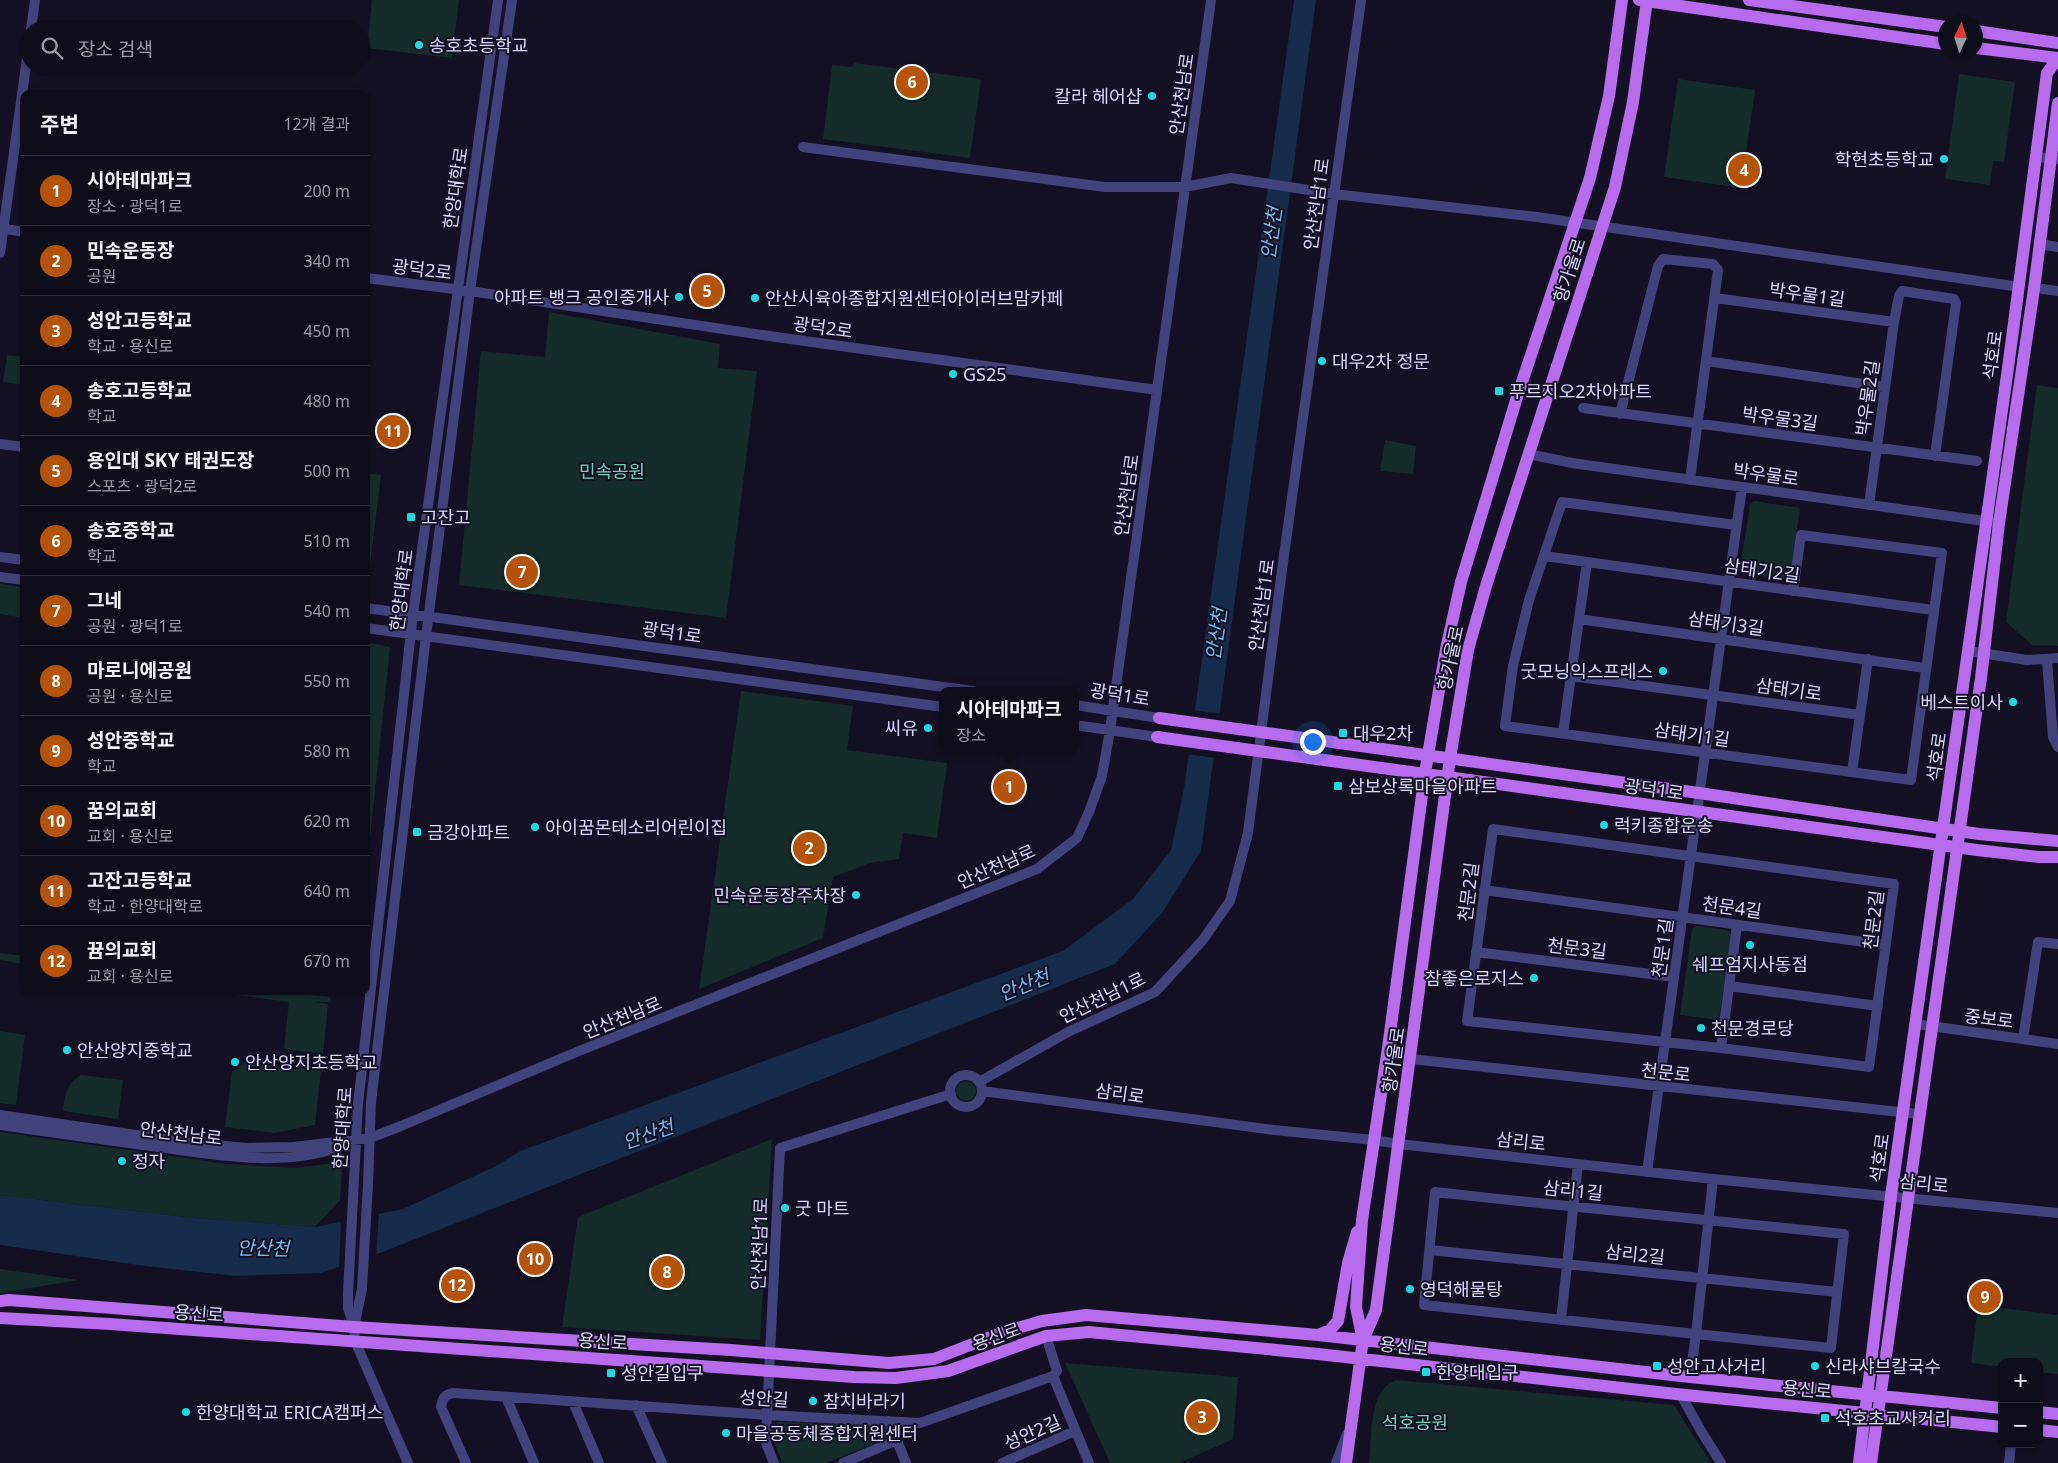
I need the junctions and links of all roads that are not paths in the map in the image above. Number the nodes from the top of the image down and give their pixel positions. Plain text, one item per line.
1 (35, 0) edge
2 (498, 0) edge
3 (512, 0) edge
4 (1211, 0) edge
5 (1361, 0) edge
6 (1622, 0) edge
7 (1644, 0) edge
8 (1749, 0) edge
9 (1828, 5) edge
10 (32, 20) edge
11 (1938, 26) edge
12 (1983, 32) edge
13 (1938, 43) edge
14 (2058, 43) edge
15 (1983, 49) edge
16 (2058, 58) edge
17 (24, 75) edge
18 (22, 90) edge
19 (2058, 103) edge
20 (20, 105) edge
21 (803, 147) dead end
22 (2048, 158) edge
23 (1185, 187) junction
24 (1334, 194) junction
25 (2, 228) edge
26 (20, 231) edge
27 (2040, 244) junction
28 (2058, 247) edge
29 (0, 253) edge
30 (370, 278) edge
31 (2013, 286) dead end
32 (458, 289) junction
33 (2043, 290) dead end
34 (470, 291) junction
35 (2058, 292) edge
36 (1715, 298) junction
37 (1894, 322) junction
38 (1706, 361) junction
39 (1885, 387) junction
40 (1157, 390) junction
41 (1583, 408) dead end
42 (1620, 414) junction
43 (1697, 423) junction
44 (0, 444) edge
45 (20, 446) edge
46 (1877, 448) junction
47 (1528, 454) junction
48 (1935, 456) junction
49 (1977, 461) dead end
50 (1690, 480) junction
51 (1742, 487) junction
52 (1869, 505) junction
53 (1986, 521) junction
54 (1999, 523) junction
55 (1736, 525) junction
56 (1544, 556) junction
57 (0, 557) edge
58 (20, 560) edge
59 (1587, 562) junction
60 (0, 577) edge
61 (20, 580) edge
62 (1728, 582) junction
63 (1793, 591) junction
64 (370, 609) edge
65 (1933, 610) junction
66 (413, 614) junction
67 (429, 616) junction
68 (1579, 619) junction
69 (370, 629) edge
70 (412, 634) junction
71 (426, 636) junction
72 (1721, 639) junction
73 (1968, 651) junction
74 (1984, 654) junction
75 (2058, 658) edge
76 (1868, 659) junction
77 (2047, 660) junction
78 (1925, 668) junction
79 (1571, 676) junction
80 (944, 687) edge
81 (1713, 695) junction
82 (939, 706) edge
83 (1079, 706) edge
84 (1112, 710) junction
85 (1860, 715) junction
86 (1159, 718) joint
87 (1079, 726) edge
88 (1110, 730) junction
89 (1262, 732) junction
90 (1563, 733) junction
91 (1156, 737) joint
92 (2058, 747) edge
93 (1259, 751) junction
94 (1705, 752) junction
95 (1429, 755) junction
96 (1450, 758) junction
97 (1852, 772) junction
98 (1425, 773) junction
99 (1447, 777) junction
100 (1700, 793) junction
101 (1697, 812) junction
102 (1944, 828) junction
103 (1959, 830) junction
104 (2058, 841) edge
105 (1941, 845) junction
106 (1957, 848) junction
107 (1691, 857) junction
108 (2058, 857) edge
109 (1484, 890) junction
110 (1682, 917) junction
111 (1737, 925) junction
112 (2058, 944) edge
113 (1886, 945) junction
114 (1476, 952) junction
115 (1674, 977) junction
116 (1729, 986) junction
117 (1878, 1006) junction
118 (1916, 1024) junction
119 (1931, 1027) junction
120 (2023, 1039) junction
121 (1665, 1042) junction
122 (2058, 1044) edge
123 (1721, 1048) junction
124 (1411, 1059) junction
125 (981, 1087) junction
126 (1658, 1087) junction
127 (951, 1094) junction
128 (1903, 1112) junction
129 (1918, 1114) junction
130 (0, 1115) edge
131 (0, 1125) edge
132 (370, 1138) junction
133 (357, 1140) junction
134 (1374, 1140) junction
135 (1399, 1144) junction
136 (1578, 1164) junction
137 (1647, 1172) junction
138 (1713, 1179) junction
139 (1891, 1196) junction
140 (1908, 1197) junction
141 (1573, 1207) junction
142 (2058, 1212) edge
143 (1362, 1220) junction
144 (1708, 1220) junction
145 (1430, 1250) junction
146 (1566, 1264) junction
147 (1702, 1277) junction
148 (1837, 1292) junction
149 (0, 1301) edge
150 (0, 1318) edge
151 (1561, 1320) junction
152 (354, 1327) junction
153 (1696, 1334) junction
154 (1318, 1335) junction
155 (1046, 1336) junction
156 (1363, 1340) junction
157 (355, 1341) junction
158 (770, 1354) junction
159 (1361, 1358) junction
160 (770, 1370) junction
161 (1053, 1376) junction
162 (1690, 1377) junction
163 (1682, 1395) junction
164 (506, 1396) junction
165 (1866, 1396) junction
166 (1880, 1397) junction
167 (573, 1402) junction
168 (636, 1406) junction
169 (1998, 1408) edge
170 (2043, 1412) edge
171 (1871, 1413) junction
172 (2058, 1414) edge
173 (767, 1415) junction
174 (889, 1421) junction
175 (1998, 1426) edge
176 (1350, 1429) junction
177 (2043, 1430) edge
178 (1075, 1431) junction
179 (2058, 1432) edge
180 (896, 1440) junction
181 (2011, 1448) edge
182 (408, 1463) edge
183 (466, 1463) edge
184 (534, 1463) edge
185 (599, 1463) edge
186 (662, 1463) edge
187 (774, 1463) edge
188 (843, 1463) edge
189 (906, 1463) edge
190 (1002, 1463) edge
191 (1089, 1463) edge
192 (1336, 1463) edge
193 (1346, 1463) edge
194 (1722, 1463) edge
195 (1859, 1463) edge
196 (1871, 1463) edge
197 (2009, 1463) edge

1 - 10 street
2 - 32 street, 한양대학로
3 - 34 street, 한양대학로
4 - 23 street, 안산천남로
5 - 24 street, 안산천남1로
6 - 95 main road, 항가울로
7 - 13 main road
7 - 47 main road, 항가울로
8 - 9 main road
9 - 11 main road
12 - 14 main road
15 - 16 main road
16 - 22 main road, 석호로
17 - 18 street
19 - 22 main road, 석호로
20 - 25 street
21 - 23 street
22 - 27 main road, 석호로
22 - 53 main road, 석호로
23 - 24 street
23 - 40 street, 안산천남로
24 - 31 street
24 - 89 street, 안산천남1로
25 - 26 street
25 - 29 street
27 - 28 street
27 - 54 main road, 석호로
30 - 32 street, 광덕2로
32 - 34 street, 광덕2로
32 - 66 street, 한양대학로
33 - 35 street
34 - 40 street, 광덕2로
34 - 67 street, 한양대학로
36 - 37 street, 박우물1길
36 - 38 street
36 - 42 street
37 - 39 street, 박우물2길
37 - 48 street, 박우물2길
38 - 39 street
38 - 43 street
39 - 46 street, 박우물2길
40 - 84 street, 안산천남로
41 - 42 street, 박우물3길
42 - 43 street, 박우물3길
43 - 46 street, 박우물3길
43 - 50 street
44 - 45 street
46 - 48 street, 박우물3길
46 - 52 street, 박우물2길
47 - 50 street, 박우물로
47 - 96 main road, 항가울로
48 - 49 street, 박우물3길
50 - 51 street, 박우물로
51 - 52 street, 박우물로
51 - 55 street
52 - 53 street, 박우물로
53 - 54 street, 박우물로
53 - 73 main road, 석호로
54 - 74 main road, 석호로
55 - 56 street, 삼태기1길
55 - 62 street
56 - 59 street, 삼태기2길
56 - 90 street, 삼태기1길
57 - 58 street
59 - 62 street, 삼태기2길
59 - 68 street
60 - 61 street
62 - 63 street, 삼태기2길
62 - 72 street
63 - 65 street, 삼태기2길
63 - 65 street, 삼태기1길
64 - 66 street, 광덕1로
65 - 78 street, 삼태기1길
66 - 67 street, 광덕1로
66 - 70 street, 한양대학로
67 - 71 street, 한양대학로
67 - 80 street, 광덕1로
68 - 72 street, 삼태기3길
68 - 79 street
69 - 70 street
70 - 71 street
70 - 133 street, 한양대학로
71 - 82 street
71 - 132 street, 한양대학로
72 - 76 street, 삼태기3길
72 - 81 street
73 - 74 street
73 - 102 main road, 석호로
74 - 77 street
74 - 103 main road, 석호로
75 - 77 street
76 - 78 street, 삼태기3길
76 - 85 street
77 - 92 street
78 - 97 street, 삼태기1길
79 - 81 street, 삼태기로
79 - 90 street
81 - 85 street, 삼태기로
81 - 94 street
83 - 84 street, 광덕1로
84 - 86 street, 광덕1로
84 - 88 street, 안산천남로
85 - 97 street
86 - 89 main road, 광덕1로
87 - 88 street, 광덕1로
88 - 91 street, 광덕1로
88 - 132 street, 안산천남로
89 - 93 street, 안산천남1로
89 - 95 main road, 광덕1로
90 - 94 street, 삼태기1길
91 - 93 main road, 광덕1로
93 - 98 main road, 광덕1로
93 - 125 street, 안산천남1로
94 - 97 street, 삼태기1길
94 - 100 street
95 - 96 main road, 광덕1로
95 - 98 main road, 항가울로
96 - 99 main road, 항가울로
96 - 100 main road, 광덕1로
98 - 99 main road, 광덕1로
98 - 134 main road, 항가울로
99 - 101 main road, 광덕1로
99 - 124 main road, 항가울로
100 - 101 street
100 - 102 main road, 광덕1로
101 - 105 main road, 광덕1로
101 - 107 street, 천문1길
102 - 103 main road, 광덕1로
102 - 105 main road, 석호로
103 - 104 main road, 광덕1로
103 - 106 main road, 석호로
105 - 106 main road, 광덕1로
105 - 118 main road, 석호로
106 - 108 main road, 광덕1로
106 - 119 main road, 석호로
107 - 109 street, 천문2길
107 - 110 street, 천문1길
107 - 113 street, 천문2길
109 - 110 street, 천문4길
109 - 114 street, 천문2길
110 - 111 street, 천문4길
110 - 115 street, 천문1길
111 - 113 street, 천문4길
111 - 116 street
112 - 120 street
113 - 117 street, 천문2길
114 - 115 street, 천문3길
114 - 121 street, 천문2길
115 - 121 street, 천문1길
116 - 117 street
116 - 123 street
117 - 123 street, 천문2길
118 - 119 street, 중보로
118 - 128 main road, 석호로
119 - 120 street, 중보로
119 - 129 main road, 석호로
120 - 122 street, 중보로
121 - 123 street, 천문2길
121 - 126 street, 천문1길
124 - 126 street, 천문로
124 - 135 main road, 항가울로
125 - 127 street
125 - 127 street
125 - 134 street, 삼리로
126 - 128 street, 천문로
126 - 137 street, 천문1길
127 - 158 street, 안산천남1로
128 - 129 street, 천문로
128 - 139 main road, 석호로
129 - 140 main road, 석호로
130 - 133 street, 안산천남로
131 - 133 street, 안산천남로
132 - 133 street, 안산천남로
132 - 152 street, 한양대학로
133 - 152 street, 한양대학로
134 - 135 street, 삼리로
134 - 143 main road, 항가울로
135 - 136 street, 삼리로
135 - 156 main road, 항가울로
136 - 137 street, 삼리로
136 - 141 street
137 - 138 street, 삼리로
138 - 139 street, 삼리로
138 - 144 street
139 - 140 street, 삼리로
139 - 165 main road, 석호로
140 - 142 street, 삼리로
140 - 166 main road, 석호로
141 - 144 street, 삼리1길
141 - 145 street, 삼리1길
141 - 146 street
143 - 154 main road
143 - 156 main road, 항가울로
144 - 147 street
144 - 148 street, 삼리1길
145 - 146 street, 삼리2길
145 - 151 street, 삼리1길
146 - 147 street, 삼리2길
146 - 151 street
147 - 148 street, 삼리2길
147 - 153 street
148 - 153 street, 삼리1길
149 - 152 main road, 용신로
150 - 157 main road, 용신로
151 - 153 street, 삼리1길
152 - 157 street
152 - 158 main road, 용신로
153 - 162 street
154 - 156 main road, 용신로
154 - 158 main road, 용신로
155 - 159 main road, 용신로
155 - 160 main road, 용신로
155 - 161 street
156 - 159 main road, 항가울로
156 - 162 main road, 용신로
157 - 160 main road, 용신로
157 - 182 street
158 - 160 street, 안산천남1로
159 - 163 main road, 용신로
159 - 176 main road, 항가울로
160 - 173 street, 안산천남1로
161 - 174 street, 성안길
161 - 178 street
162 - 165 main road, 용신로
163 - 171 main road, 용신로
163 - 194 street
164 - 167 street, 성안길
164 - 183 street, 성안길
164 - 184 street
165 - 166 main road, 용신로
165 - 171 main road, 석호로
166 - 169 main road, 용신로
166 - 171 main road, 석호로
167 - 168 street, 성안길
167 - 185 street
168 - 173 street, 성안길
168 - 186 street
170 - 172 main road
171 - 175 main road, 용신로
171 - 195 main road, 석호로
171 - 196 main road, 석호로
173 - 174 street, 성안길
173 - 187 street, 안산천남1로
174 - 180 street
176 - 192 street
176 - 193 main road, 항가울로
177 - 179 main road
178 - 190 street, 성안2길
178 - 191 street
180 - 188 street
180 - 189 street
181 - 197 street

